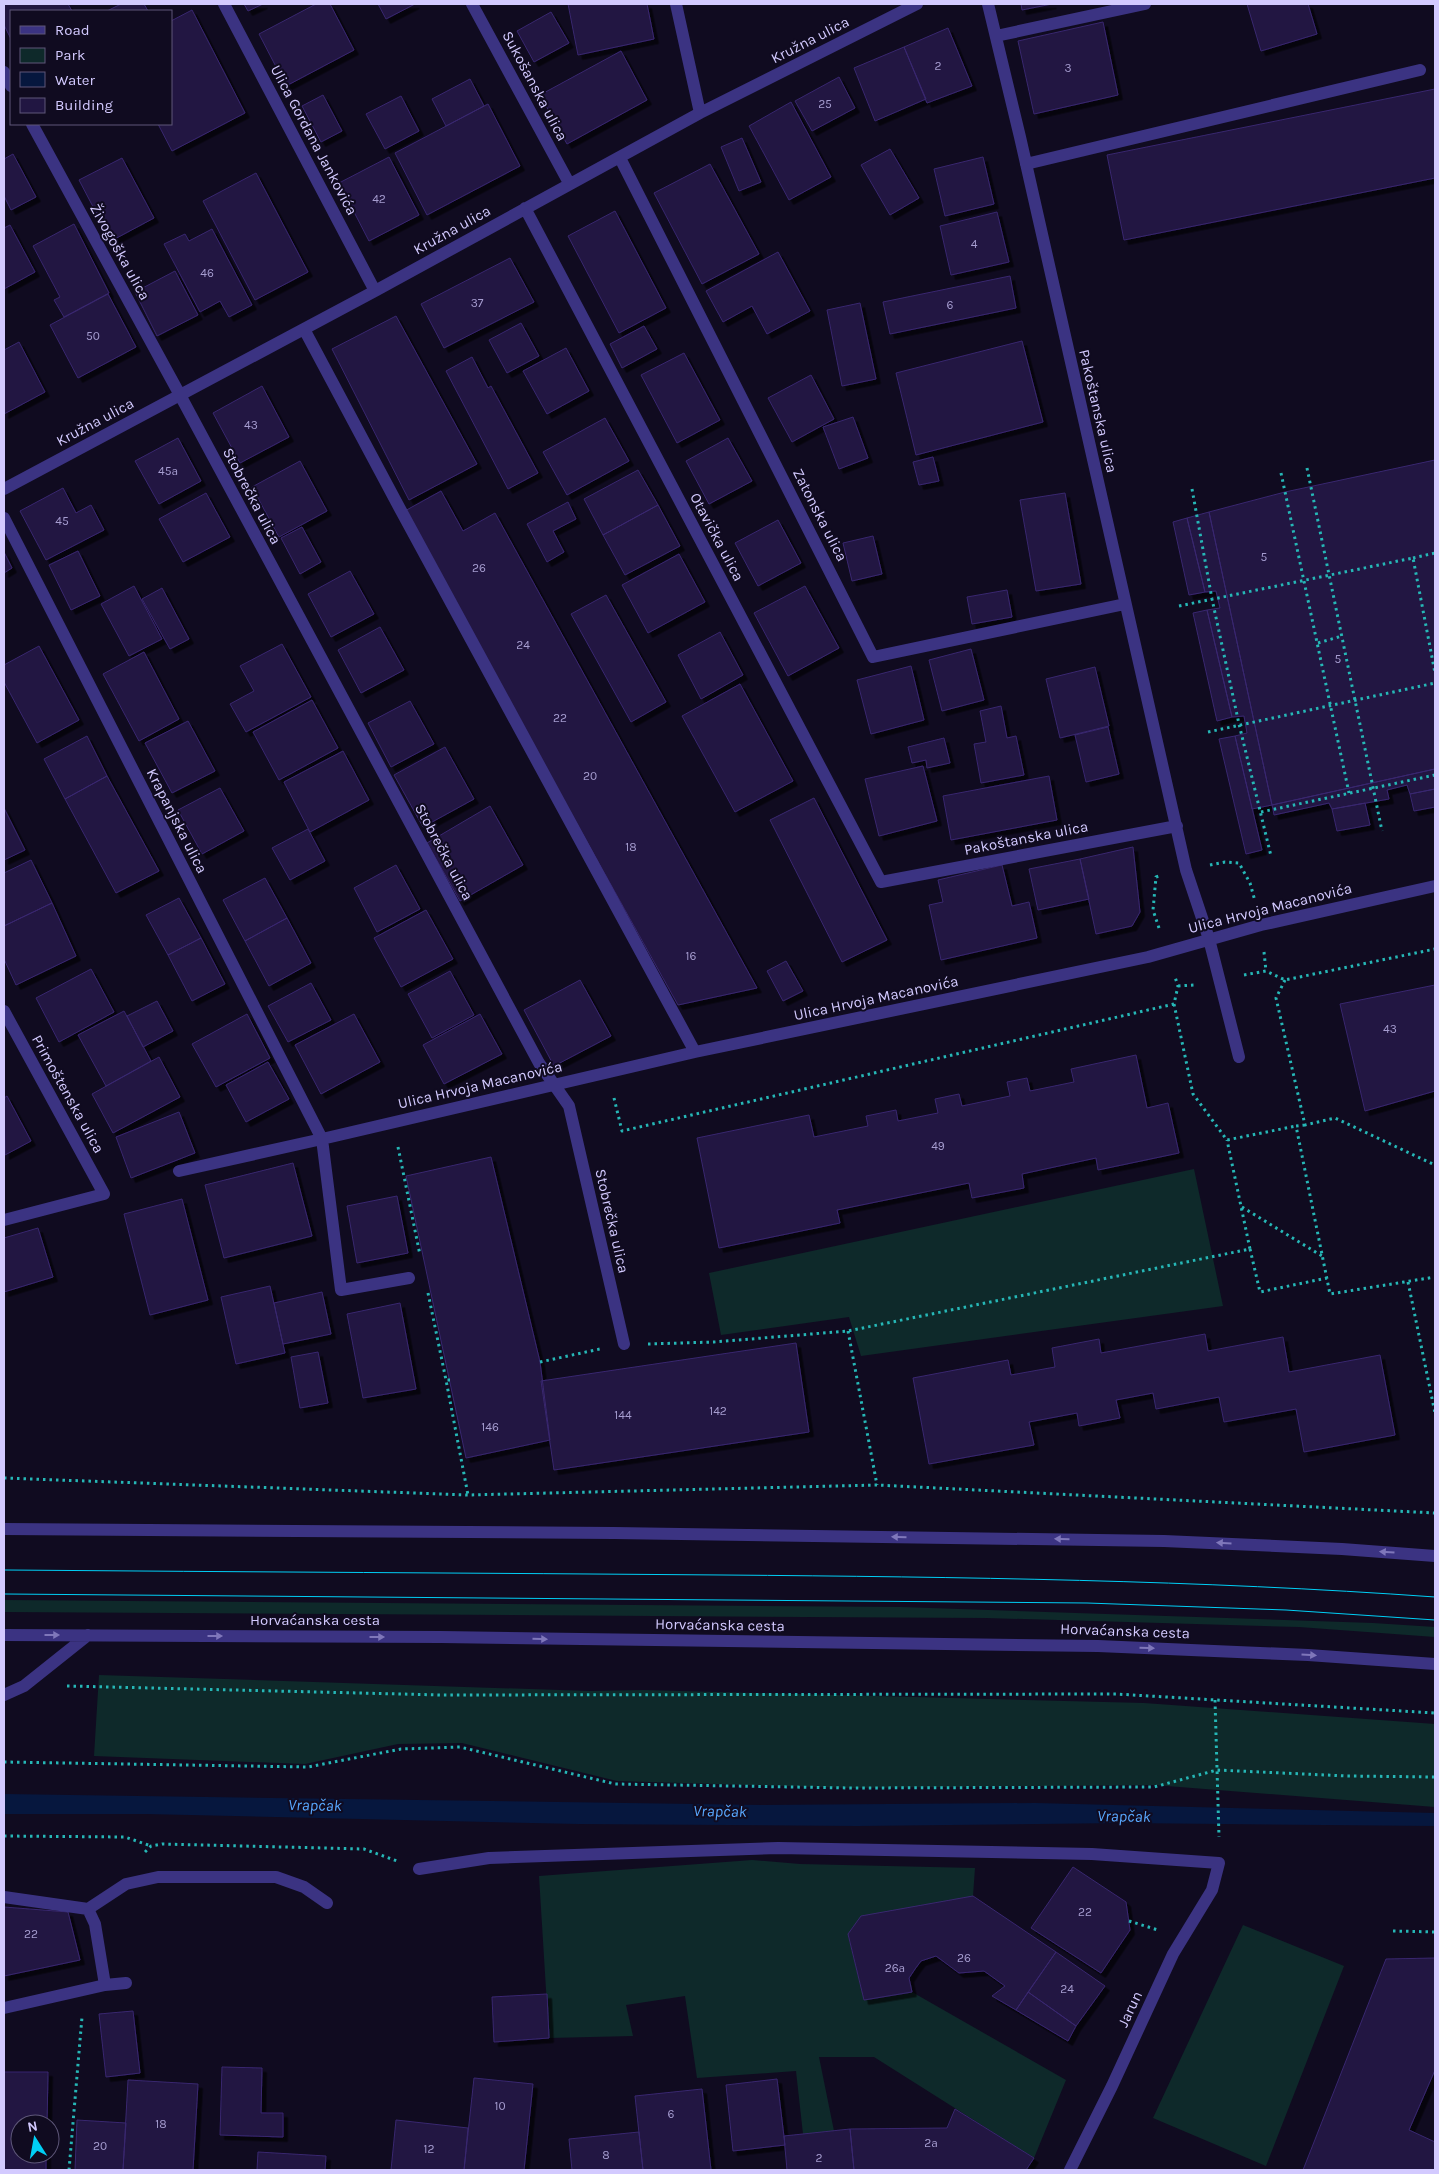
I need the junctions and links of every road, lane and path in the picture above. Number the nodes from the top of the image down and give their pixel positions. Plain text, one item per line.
1 (224, 4) edge
2 (472, 4) edge
3 (676, 4) edge
4 (917, 4) edge
5 (988, 4) edge
6 (1145, 4) edge
7 (996, 36) junction
8 (1420, 70) dead end
9 (4, 72) edge
10 (10, 84) edge
11 (700, 113) junction
12 (33, 125) edge
13 (620, 158) junction
14 (1026, 164) junction
15 (569, 183) junction
16 (525, 208) junction
17 (375, 291) junction
18 (304, 329) junction
19 (180, 395) junction
20 (1306, 468) dead end
21 (1281, 473) dead end
22 (4, 488) edge
23 (1192, 489) dead end
24 (4, 518) edge
25 (1435, 553) edge
26 (1413, 558) junction
27 (1328, 574) junction
28 (1304, 579) junction
29 (1212, 599) junction
30 (1125, 604) junction
31 (1179, 606) dead end
32 (1342, 636) junction
33 (1318, 644) junction
34 (1435, 673) edge
35 (1435, 683) edge
36 (1355, 699) junction
37 (1331, 704) junction
38 (1239, 724) junction
39 (1208, 732) dead end
40 (1435, 775) edge
41 (1373, 788) junction
42 (1349, 793) junction
43 (1261, 812) junction
44 (1177, 826) junction
45 (1382, 831) dead end
46 (1271, 856) dead end
47 (881, 882) joint
48 (1435, 886) edge
49 (1209, 939) junction
50 (1435, 949) edge
51 (1266, 971) dead end
52 (1285, 980) junction
53 (1178, 986) dead end
54 (1174, 1004) junction
55 (4, 1011) edge
56 (695, 1052) junction
57 (1239, 1057) dead end
58 (556, 1084) junction
59 (1305, 1125) junction
60 (1296, 1126) junction
61 (622, 1131) dead end
62 (322, 1139) junction
63 (1227, 1140) junction
64 (1435, 1166) edge
65 (179, 1171) dead end
66 (1241, 1207) junction
67 (4, 1220) edge
68 (1250, 1249) junction
69 (1322, 1257) junction
70 (1435, 1277) edge
71 (409, 1278) dead end
72 (1327, 1278) junction
73 (1408, 1282) junction
74 (848, 1331) junction
75 (624, 1344) junction
76 (540, 1362) dead end
77 (450, 1380) dead end
78 (1435, 1413) edge
79 (4, 1478) edge
80 (877, 1485) junction
81 (468, 1496) junction
82 (1435, 1512) edge
83 (4, 1529) edge
84 (1435, 1556) edge
85 (4, 1635) edge
86 (88, 1635) junction
87 (1435, 1664) edge
88 (86, 1687) dead end
89 (4, 1695) edge
90 (1214, 1700) junction
91 (1435, 1713) edge
92 (4, 1762) edge
93 (1217, 1770) junction
94 (1435, 1777) edge
95 (4, 1836) edge
96 (151, 1846) dead end
97 (1219, 1863) junction
98 (419, 1869) dead end
99 (4, 1897) edge
100 (327, 1902) dead end
101 (88, 1909) junction
102 (1393, 1931) dead end
103 (1435, 1932) edge
104 (126, 1982) dead end
105 (106, 1985) junction
106 (84, 1991) junction
107 (4, 2008) edge
108 (69, 2170) edge
109 (1070, 2170) edge

1 - 17 street, Ulica Gordana Jankovića
2 - 15 street, Sukošanska ulica
3 - 11 street
4 - 11 street, Kružna ulica
5 - 7 street, Pakoštanska ulica
6 - 7 street
7 - 14 street, Pakoštanska ulica
8 - 14 street
9 - 10 street
11 - 13 street, Kružna ulica
12 - 19 street, Živogoška ulica
13 - 15 street, Kružna ulica
13 - 30 street, Zatonska ulica
14 - 30 street, Pakoštanska ulica
15 - 16 street, Kružna ulica
16 - 17 street, Kružna ulica
16 - 47 street, Otavička ulica
17 - 18 street, Kružna ulica
18 - 19 street, Kružna ulica
18 - 56 street
19 - 22 street, Kružna ulica
19 - 58 street, Stobrečka ulica
20 - 27 path
21 - 28 path
23 - 29 path
24 - 62 street, Krapanjska ulica
25 - 26 path
26 - 27 path
26 - 34 path
27 - 28 path
27 - 32 path
28 - 29 path
28 - 33 path
29 - 31 path
29 - 38 path
30 - 44 street, Pakoštanska ulica
32 - 33 path
32 - 36 path
33 - 37 path
35 - 36 path
36 - 37 path
36 - 41 path
37 - 38 path
37 - 42 path
38 - 39 path
38 - 43 path
40 - 41 path
41 - 42 path
41 - 45 path
42 - 43 path
43 - 46 path
44 - 47 street, Pakoštanska ulica
44 - 49 street, Pakoštanska ulica
48 - 49 street, Ulica Hrvoja Macanovića
49 - 56 street, Ulica Hrvoja Macanovića
49 - 57 street, Pakoštanska ulica
50 - 52 path
51 - 52 path
52 - 59 path
53 - 54 path
54 - 61 path
54 - 63 path
55 - 67 street, Primoštenska ulica
56 - 58 street, Ulica Hrvoja Macanovića
58 - 62 street, Ulica Hrvoja Macanovića
58 - 75 street, Stobrečka ulica
59 - 60 path
59 - 64 path
60 - 63 path
60 - 69 path
62 - 65 street, Ulica Hrvoja Macanovića
62 - 71 street, Krapanjska ulica
63 - 66 path
66 - 68 path
66 - 69 path
68 - 72 path
68 - 74 path
69 - 72 path
70 - 73 path
72 - 73 path
73 - 78 path
74 - 75 path
74 - 80 path
75 - 76 path
77 - 81 path
79 - 81 path
80 - 81 path
80 - 82 path
84 -> 83 street
85 -> 86 street, Horvaćanska cesta
86 -> 87 street, Horvaćanska cesta
86 - 89 street
88 - 90 path
90 - 91 path
90 - 93 path
92 - 93 path
93 - 94 path
93 - 97 path
95 - 96 path
97 - 98 street
97 - 109 street, Jarun
99 - 101 street
100 - 101 street
101 - 105 street
102 - 103 path
104 - 105 street
105 - 106 street
106 - 107 street
106 - 108 path

